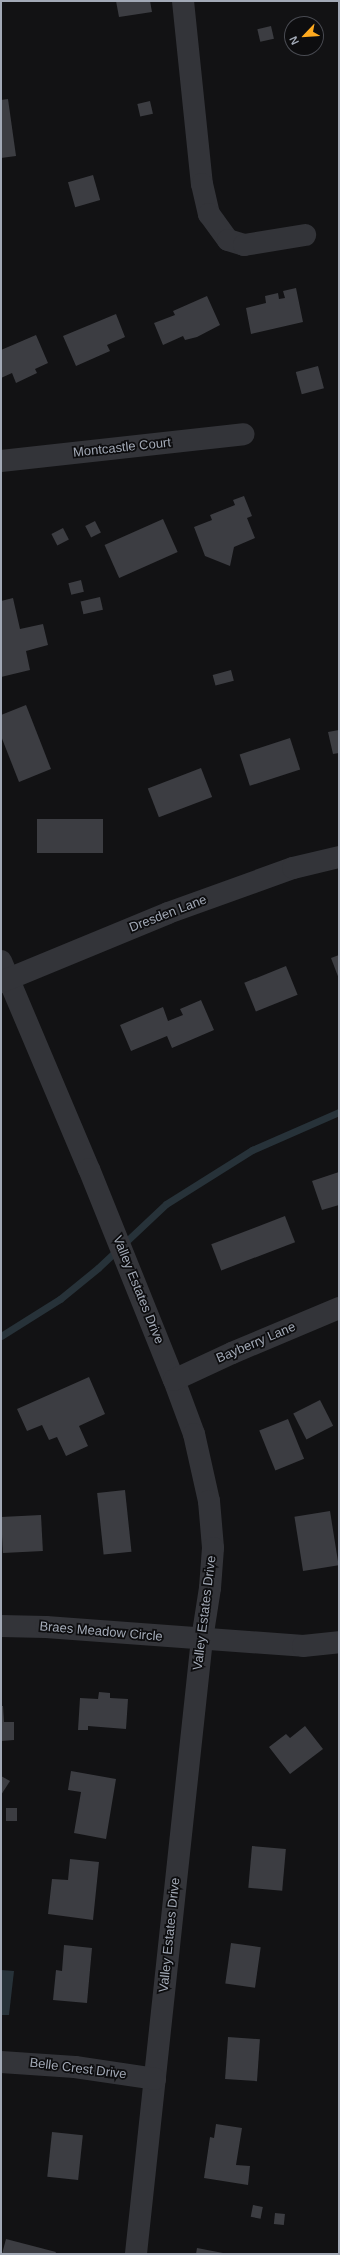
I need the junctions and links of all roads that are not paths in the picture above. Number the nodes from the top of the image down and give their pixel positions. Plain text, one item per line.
1 (183, 1) edge
2 (305, 235) dead end
3 (244, 434) dead end
4 (1, 461) edge
5 (339, 857) edge
6 (4, 974) edge
7 (339, 1308) edge
8 (174, 1380) junction
9 (1, 1626) edge
10 (202, 1639) junction
11 (339, 1642) edge
12 (1, 2062) edge
13 (155, 2079) junction
14 (136, 2254) edge

1 - 2 street
3 - 4 street, Montcastle Court
5 - 6 street, Dresden Lane
6 - 8 street, Valley Estates Drive
7 - 8 street, Bayberry Lane
8 - 10 street, Valley Estates Drive
9 - 10 street, Braes Meadow Circle
10 - 11 street, Braes Meadow Circle
10 - 13 street, Valley Estates Drive
12 - 13 street, Belle Crest Drive
13 - 14 street, Valley Estates Drive

